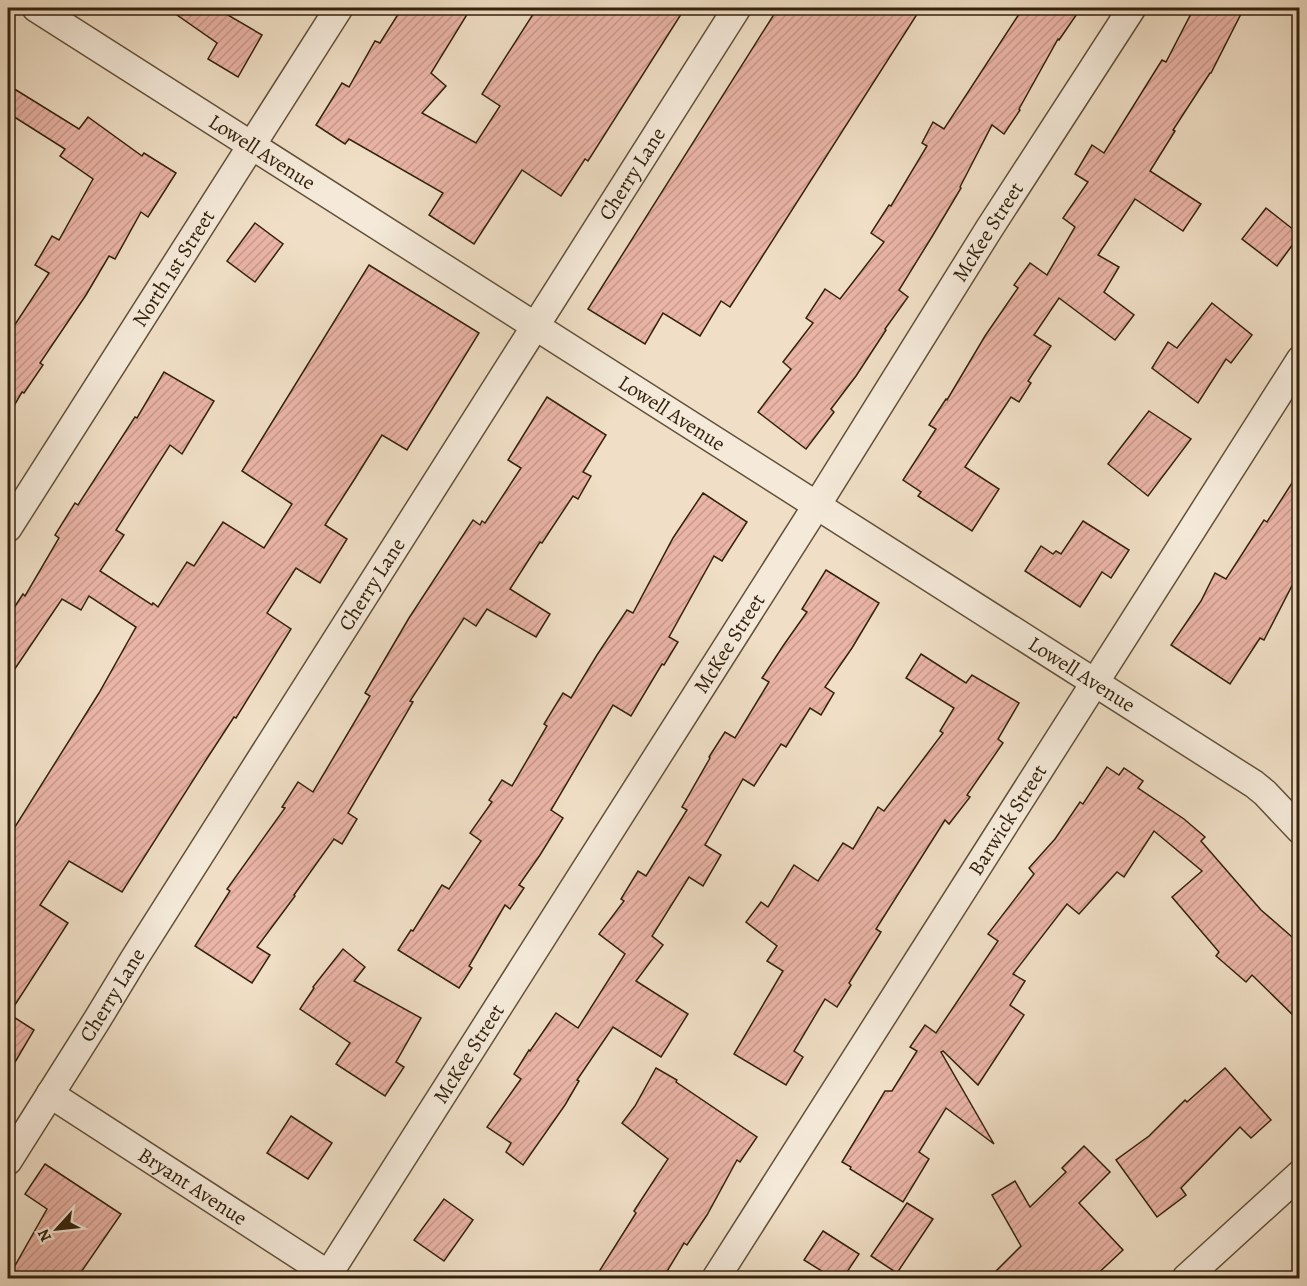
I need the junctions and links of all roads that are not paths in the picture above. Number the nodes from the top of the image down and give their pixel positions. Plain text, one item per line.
1 (36, 8) edge
2 (339, 8) edge
3 (737, 8) edge
4 (1132, 8) edge
5 (252, 145) junction
6 (536, 325) junction
7 (1299, 360) edge
8 (817, 505) junction
9 (8, 528) edge
10 (1096, 682) junction
11 (1299, 830) edge
12 (50, 1094) junction
13 (8, 1161) edge
14 (1299, 1174) edge
15 (329, 1277) edge
16 (716, 1278) edge
17 (1186, 1278) edge

1 - 5 street, Lowell Avenue
2 - 5 street, North 1st Street
3 - 6 street, Cherry Lane
4 - 8 street, McKee Street
5 - 6 street, Lowell Avenue
5 - 9 street, North 1st Street
6 - 8 street, Lowell Avenue
6 - 12 street, Cherry Lane
7 - 10 street, Barwick Street
8 - 10 street, Lowell Avenue
8 - 15 street, McKee Street
10 - 11 street, Lowell Avenue
10 - 16 street, Barwick Street
12 - 13 street, Cherry Lane
12 - 15 street, Bryant Avenue
14 - 17 street

